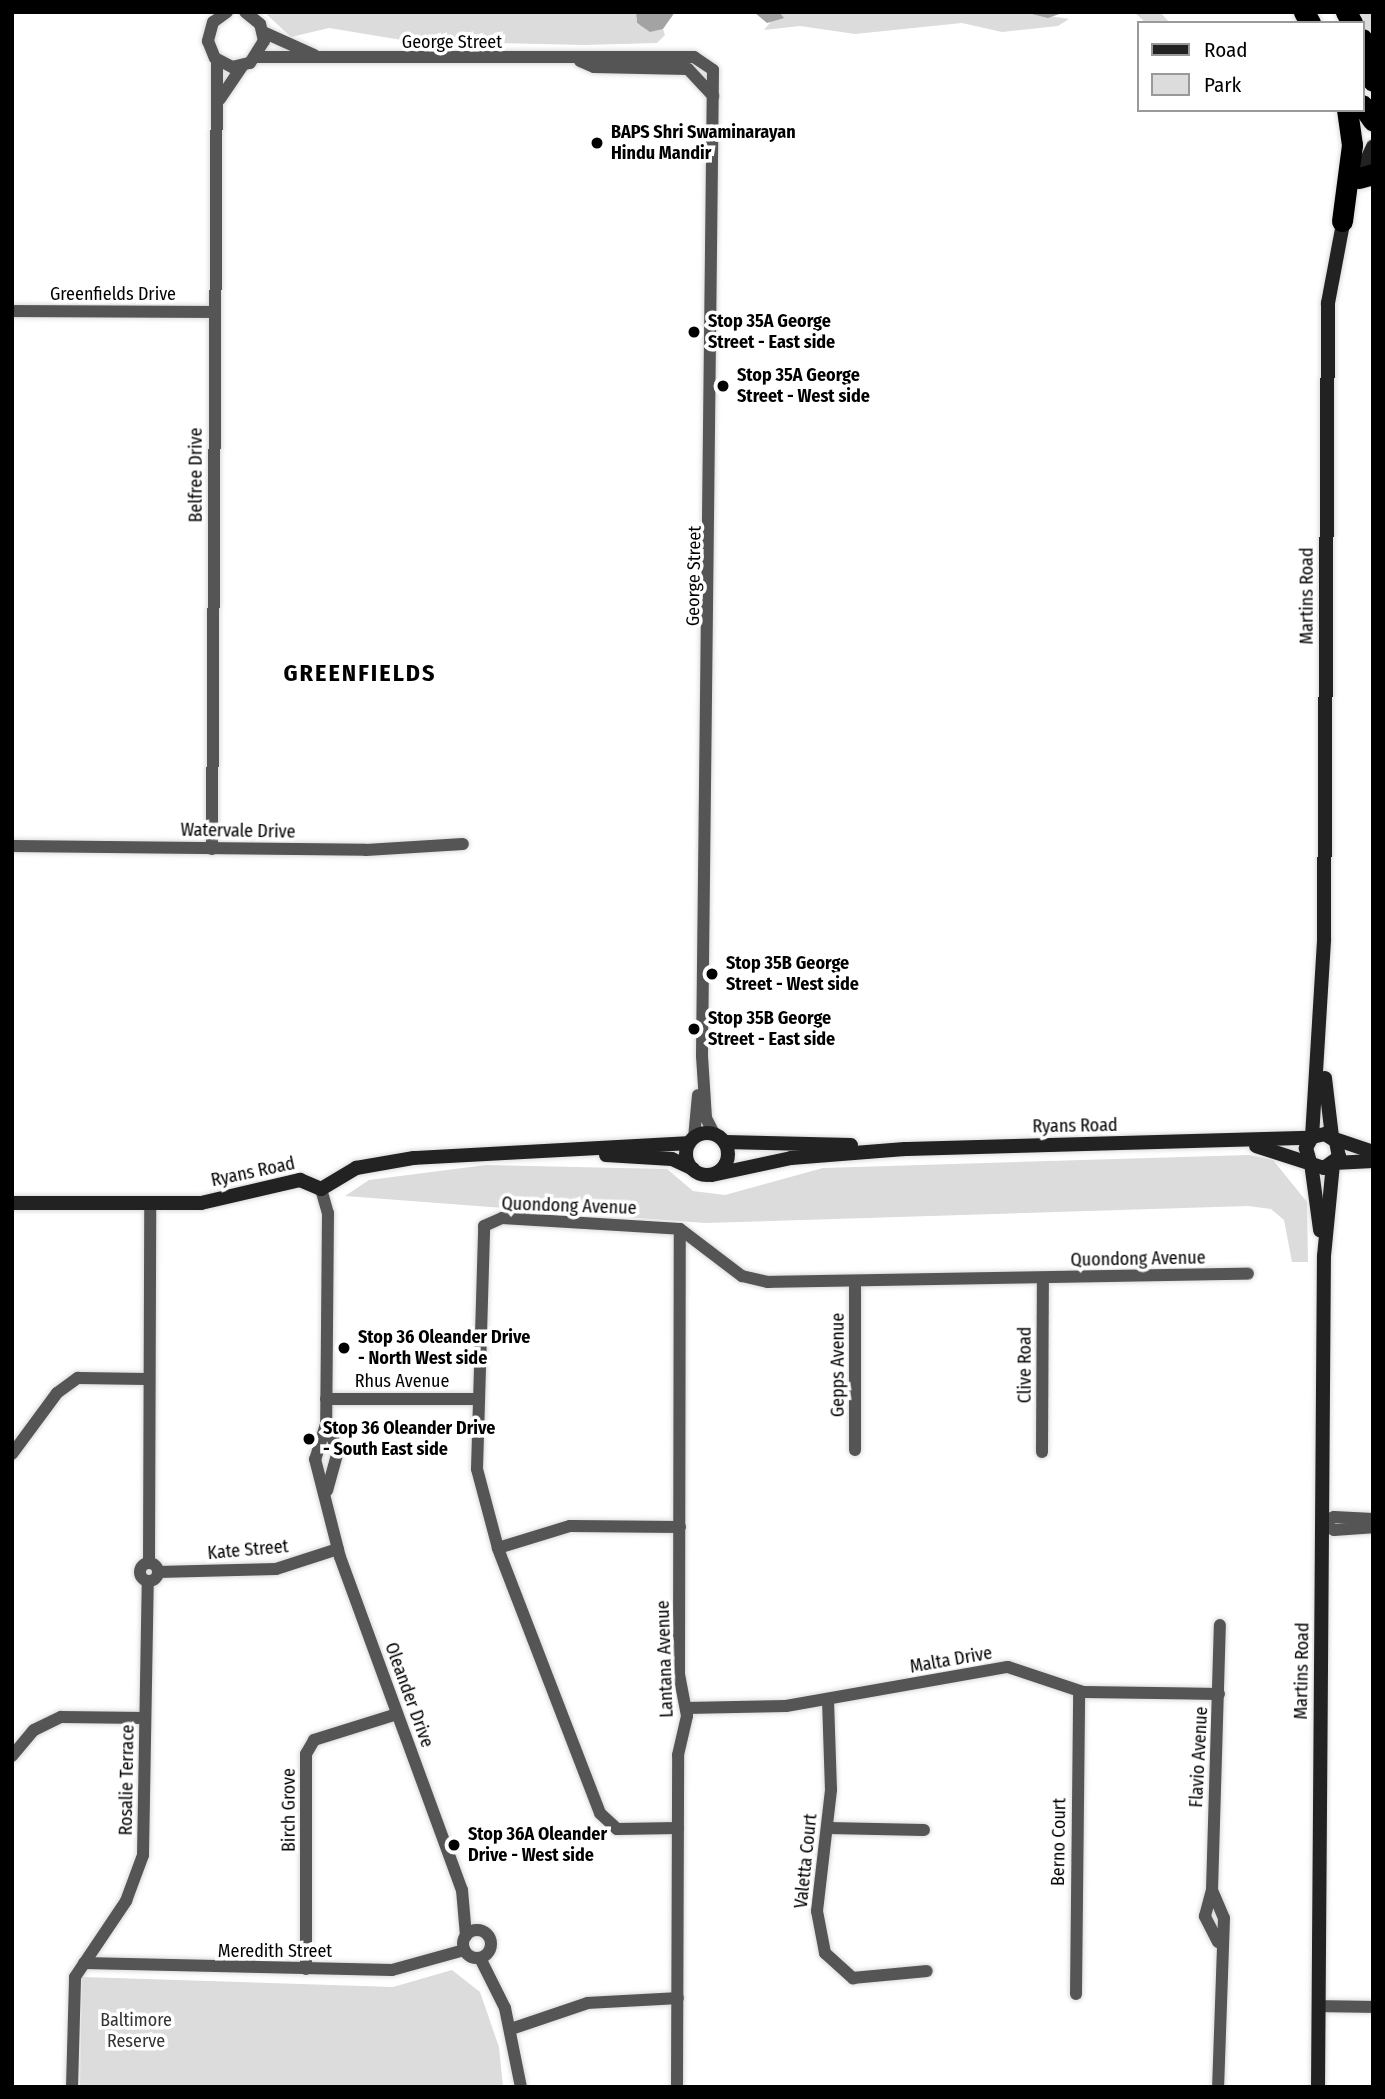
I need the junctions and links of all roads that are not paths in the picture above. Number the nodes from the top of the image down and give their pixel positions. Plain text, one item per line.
1 (245, 12) edge
2 (222, 13) edge
3 (263, 32) junction
4 (257, 57) junction
5 (324, 59) junction
6 (218, 60) junction
7 (242, 66) junction
8 (218, 102) junction
9 (1347, 112) edge
10 (1373, 147) edge
11 (1366, 176) edge
12 (1342, 221) junction
13 (12, 311) edge
14 (213, 312) junction
15 (463, 844) dead end
16 (12, 846) edge
17 (212, 849) junction
18 (1322, 1052) junction
19 (702, 1056) junction
20 (719, 1138) junction
21 (1312, 1138) junction
22 (1334, 1138) junction
23 (691, 1141) junction
24 (1246, 1143) junction
25 (905, 1149) junction
26 (535, 1151) junction
27 (1373, 1152) edge
28 (1373, 1161) edge
29 (1310, 1163) junction
30 (1333, 1163) junction
31 (693, 1170) junction
32 (712, 1175) junction
33 (321, 1189) junction
34 (12, 1203) edge
35 (150, 1204) junction
36 (680, 1229) junction
37 (1324, 1256) junction
38 (1248, 1274) dead end
39 (1043, 1278) junction
40 (855, 1281) junction
41 (148, 1379) junction
42 (326, 1399) junction
43 (477, 1399) junction
44 (326, 1424) junction
45 (855, 1450) dead end
46 (1042, 1452) dead end
47 (12, 1454) edge
48 (327, 1491) junction
49 (1373, 1519) edge
50 (1322, 1524) junction
51 (680, 1527) junction
52 (1373, 1527) edge
53 (498, 1548) junction
54 (338, 1549) junction
55 (154, 1567) junction
56 (1220, 1625) dead end
57 (1079, 1691) junction
58 (1219, 1694) junction
59 (828, 1700) junction
60 (686, 1707) junction
61 (397, 1714) junction
62 (145, 1718) junction
63 (12, 1756) edge
64 (678, 1828) junction
65 (828, 1828) junction
66 (924, 1830) dead end
67 (466, 1910) junction
68 (479, 1930) junction
69 (466, 1936) junction
70 (464, 1950) junction
71 (480, 1958) junction
72 (84, 1963) junction
73 (306, 1969) junction
74 (927, 1971) dead end
75 (1076, 1994) dead end
76 (678, 1998) junction
77 (1318, 2006) junction
78 (1373, 2007) edge
79 (511, 2029) junction
80 (72, 2087) edge
81 (521, 2087) edge
82 (677, 2087) edge
83 (1218, 2087) edge
84 (1318, 2087) edge

1 - 3 street
2 - 6 street, Belfree Drive
3 - 4 street
3 - 5 street, George Street
4 - 5 street, George Street
4 - 7 street
5 - 19 street, George Street
6 - 7 street
6 - 8 street, Belfree Drive
7 - 8 street
8 - 14 street, Belfree Drive
9 - 12 highway
10 - 11 street, Martins Road
11 - 12 street, Martins Road
12 - 18 street, Martins Road
13 - 14 street, Greenfields Drive
14 - 17 street, Belfree Drive
15 - 17 street, Watervale Drive
16 - 17 street, Watervale Drive
18 - 21 street, Martins Road
18 - 22 street, Martins Road
19 - 20 street, George Street
19 - 23 street, George Street
20 - 23 street, Ryans Road
20 - 25 street, Ryans Road
20 - 32 street
21 - 22 street, Ryans Road
21 - 24 street, Ryans Road
21 - 29 street, Martins Road
22 - 27 street
22 - 30 street, Martins Road
23 - 26 street
23 - 31 street
24 - 25 street, Ryans Road
24 - 29 street, Ryans Road
25 - 32 street, Ryans Road
26 - 31 street
26 - 33 street
28 - 30 street
29 - 30 street, Ryans Road
29 - 37 street, Martins Road
30 - 37 street, Martins Road
31 - 32 street
33 - 35 street, Ryans Road
33 - 42 street, Oleander Drive
34 - 35 street, Ryans Road
35 - 41 street
36 - 40 street, Quondong Avenue
36 - 43 street, Quondong Avenue
36 - 51 street, Lantana Avenue
37 - 50 street, Martins Road
38 - 39 street, Quondong Avenue
39 - 40 street, Quondong Avenue
39 - 46 street, Clive Road
40 - 45 street, Gepps Avenue
41 - 47 street
41 - 55 street
42 - 43 street, Rhus Avenue
42 - 44 street, Oleander Drive
43 - 53 street, Quondong Avenue
44 - 48 street, Oleander Drive
44 - 48 street, Oleander Drive
48 - 54 street, Oleander Drive
49 - 50 street
50 - 52 street
50 - 77 street, Martins Road
51 - 53 street
51 - 60 street, Lantana Avenue
53 - 64 street, Quondong Avenue
54 - 55 street, Kate Street
54 - 61 street, Oleander Drive
55 - 62 street, Rosalie Terrace
56 - 58 street, Flavio Avenue
57 - 58 street, Malta Drive
57 - 59 street, Malta Drive
57 - 75 street, Berno Court
58 - 83 street, Flavio Avenue
59 - 60 street, Malta Drive
59 - 65 street, Valetta Court
60 - 64 street, Lantana Avenue
61 - 67 street, Oleander Drive
61 - 73 street, Birch Grove
62 - 63 street
62 - 72 street, Rosalie Terrace
64 - 76 street, Lantana Avenue
65 - 66 street
65 - 74 street, Valetta Court
67 - 68 street, Oleander Drive
67 - 69 street, Oleander Drive
68 - 69 street
68 - 71 street
69 - 70 street, Oleander Drive
70 - 71 street
70 - 73 street, Meredith Street
71 - 79 street
72 - 73 street, Meredith Street
72 - 80 street, Rosalie Terrace
76 - 79 street
76 - 82 street, Lantana Avenue
77 - 78 street
77 - 84 street, Martins Road
79 - 81 street

